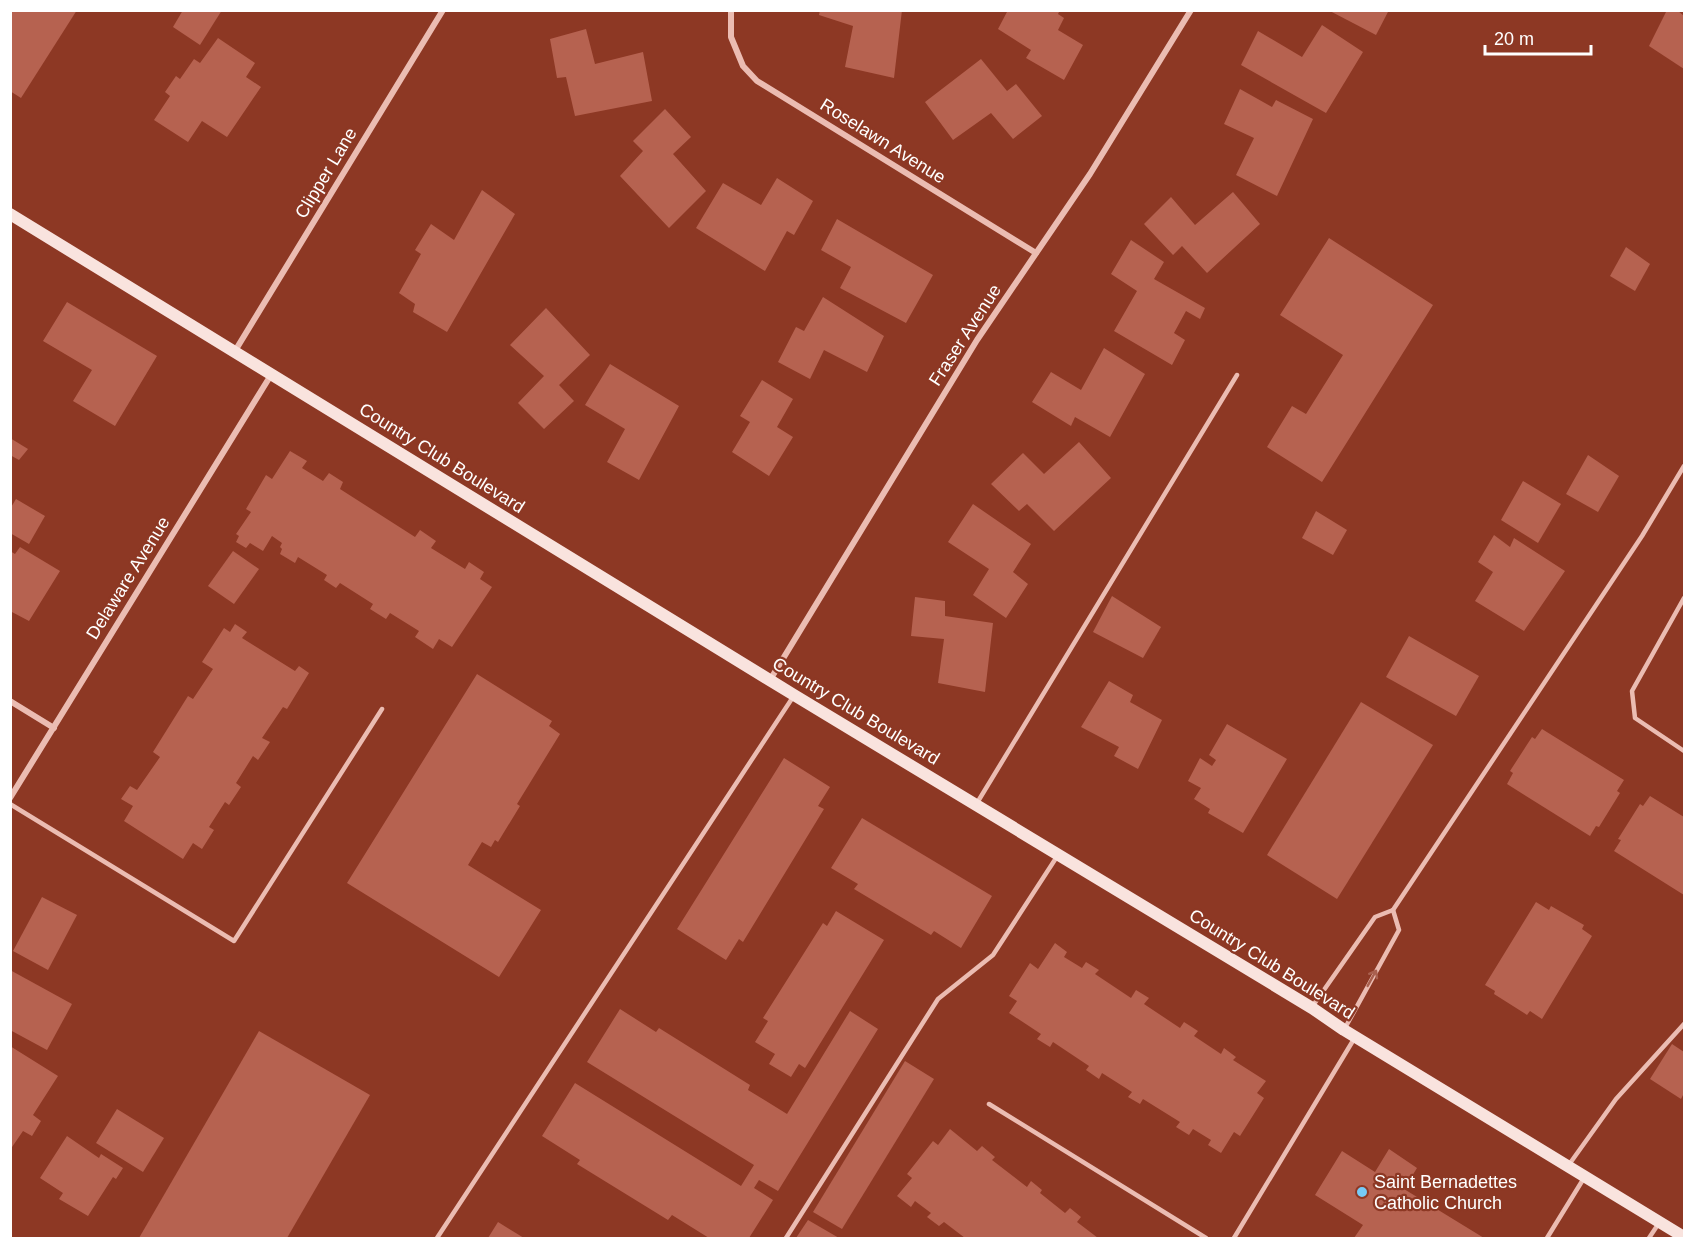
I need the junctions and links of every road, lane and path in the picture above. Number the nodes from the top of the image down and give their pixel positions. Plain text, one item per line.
1 (443, 10) edge
2 (731, 10) edge
3 (1191, 10) edge
4 (10, 214) edge
5 (1036, 253) junction
6 (235, 351) junction
7 (272, 374) junction
8 (1237, 375) dead end
9 (1684, 466) edge
10 (1684, 598) edge
11 (770, 680) junction
12 (794, 695) junction
13 (10, 701) edge
14 (382, 709) dead end
15 (54, 728) junction
16 (1684, 751) edge
17 (10, 798) edge
18 (10, 804) edge
19 (975, 805) junction
20 (1058, 855) junction
21 (1393, 910) junction
22 (1312, 1008) junction
23 (1684, 1024) edge
24 (1350, 1033) junction
25 (989, 1104) dead end
26 (1568, 1166) junction
27 (1585, 1176) junction
28 (1660, 1221) junction
29 (1682, 1232) edge
30 (436, 1239) edge
31 (786, 1239) edge
32 (1206, 1239) edge
33 (1234, 1239) edge
34 (1547, 1239) edge
35 (1649, 1239) edge

1 - 6 street, Clipper Lane
2 - 5 street, Roselawn Avenue
3 - 5 street, Fraser Avenue
4 - 6 street, Country Club Boulevard
5 - 11 street, Fraser Avenue
6 - 7 street, Country Club Boulevard
7 - 11 street, Country Club Boulevard
7 - 15 street, Delaware Avenue
8 - 19 lane
9 - 21 lane
10 - 16 lane
11 - 12 street, Country Club Boulevard
12 - 19 street, Country Club Boulevard
12 - 30 lane
13 - 15 street
14 - 18 lane
15 - 17 street, Delaware Avenue
19 - 20 street, Country Club Boulevard
20 - 22 street, Country Club Boulevard
20 - 31 lane
21 - 22 lane
24 -> 21 lane
22 - 24 street, Country Club Boulevard
23 - 26 lane
24 - 26 street, Country Club Boulevard
24 - 33 lane
25 - 32 lane
26 - 27 street, Country Club Boulevard
27 - 28 street, Country Club Boulevard
27 - 34 lane
28 - 29 street, Country Club Boulevard
28 - 35 lane

